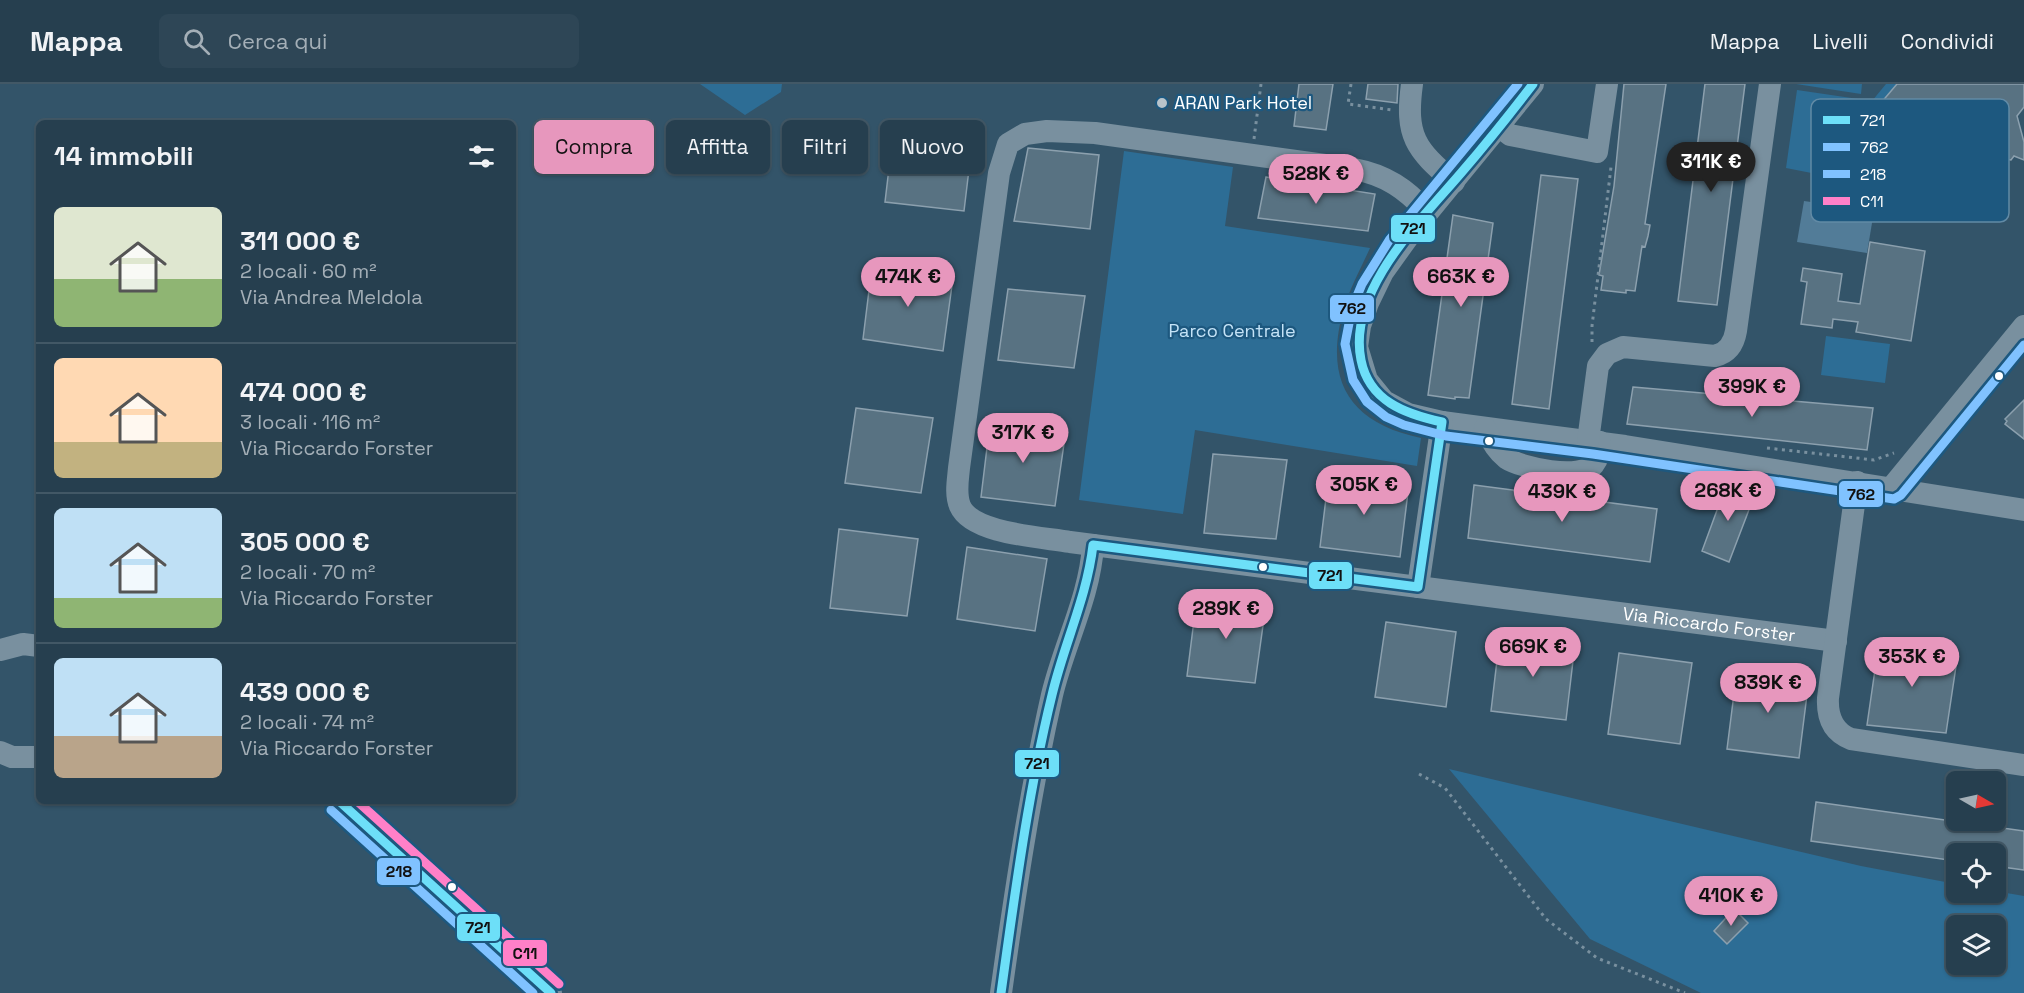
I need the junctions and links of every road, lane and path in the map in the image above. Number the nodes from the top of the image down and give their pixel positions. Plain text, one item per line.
1 (1261, 84) edge
2 (1351, 84) edge
3 (1412, 84) edge
4 (1533, 84) edge
5 (1607, 84) edge
6 (1770, 84) edge
7 (1409, 112) junction
8 (1500, 127) junction
9 (1598, 152) junction
10 (1252, 155) junction
11 (1454, 182) junction
12 (1427, 213) junction
13 (2024, 326) edge
14 (1607, 354) junction
15 (1442, 422) junction
16 (1485, 428) junction
17 (1594, 441) junction
18 (1761, 448) dead end
19 (1853, 458) dead end
20 (1857, 482) junction
21 (1893, 487) junction
22 (2024, 510) edge
23 (1093, 545) junction
24 (1418, 587) junction
25 (1836, 641) junction
26 (0, 642) edge
27 (31, 645) edge
28 (0, 650) edge
29 (0, 752) edge
30 (36, 757) edge
31 (2024, 765) edge
32 (1419, 774) dead end
33 (342, 804) edge
34 (551, 993) edge
35 (1001, 993) edge
36 (1684, 993) edge

1 - 10 path
2 - 7 path
3 - 7 street
4 - 8 street
5 - 9 street
6 - 14 street
7 - 11 street
8 - 9 street
8 - 11 street
9 - 14 path
10 - 12 street, Via Riccardo Forster
10 - 23 street, Via Riccardo Forster
11 - 12 street
12 - 15 street
13 - 21 street
14 - 17 street
15 - 16 street
15 - 24 street
16 - 17 street
16 - 17 street
17 - 20 street
18 - 19 path
20 - 21 street
20 - 25 street
21 - 22 street
23 - 24 street, Via Riccardo Forster
23 - 35 street
24 - 25 street, Via Riccardo Forster
25 - 31 street
26 - 27 street
27 - 28 street
29 - 30 street
32 - 36 path
33 - 34 street

